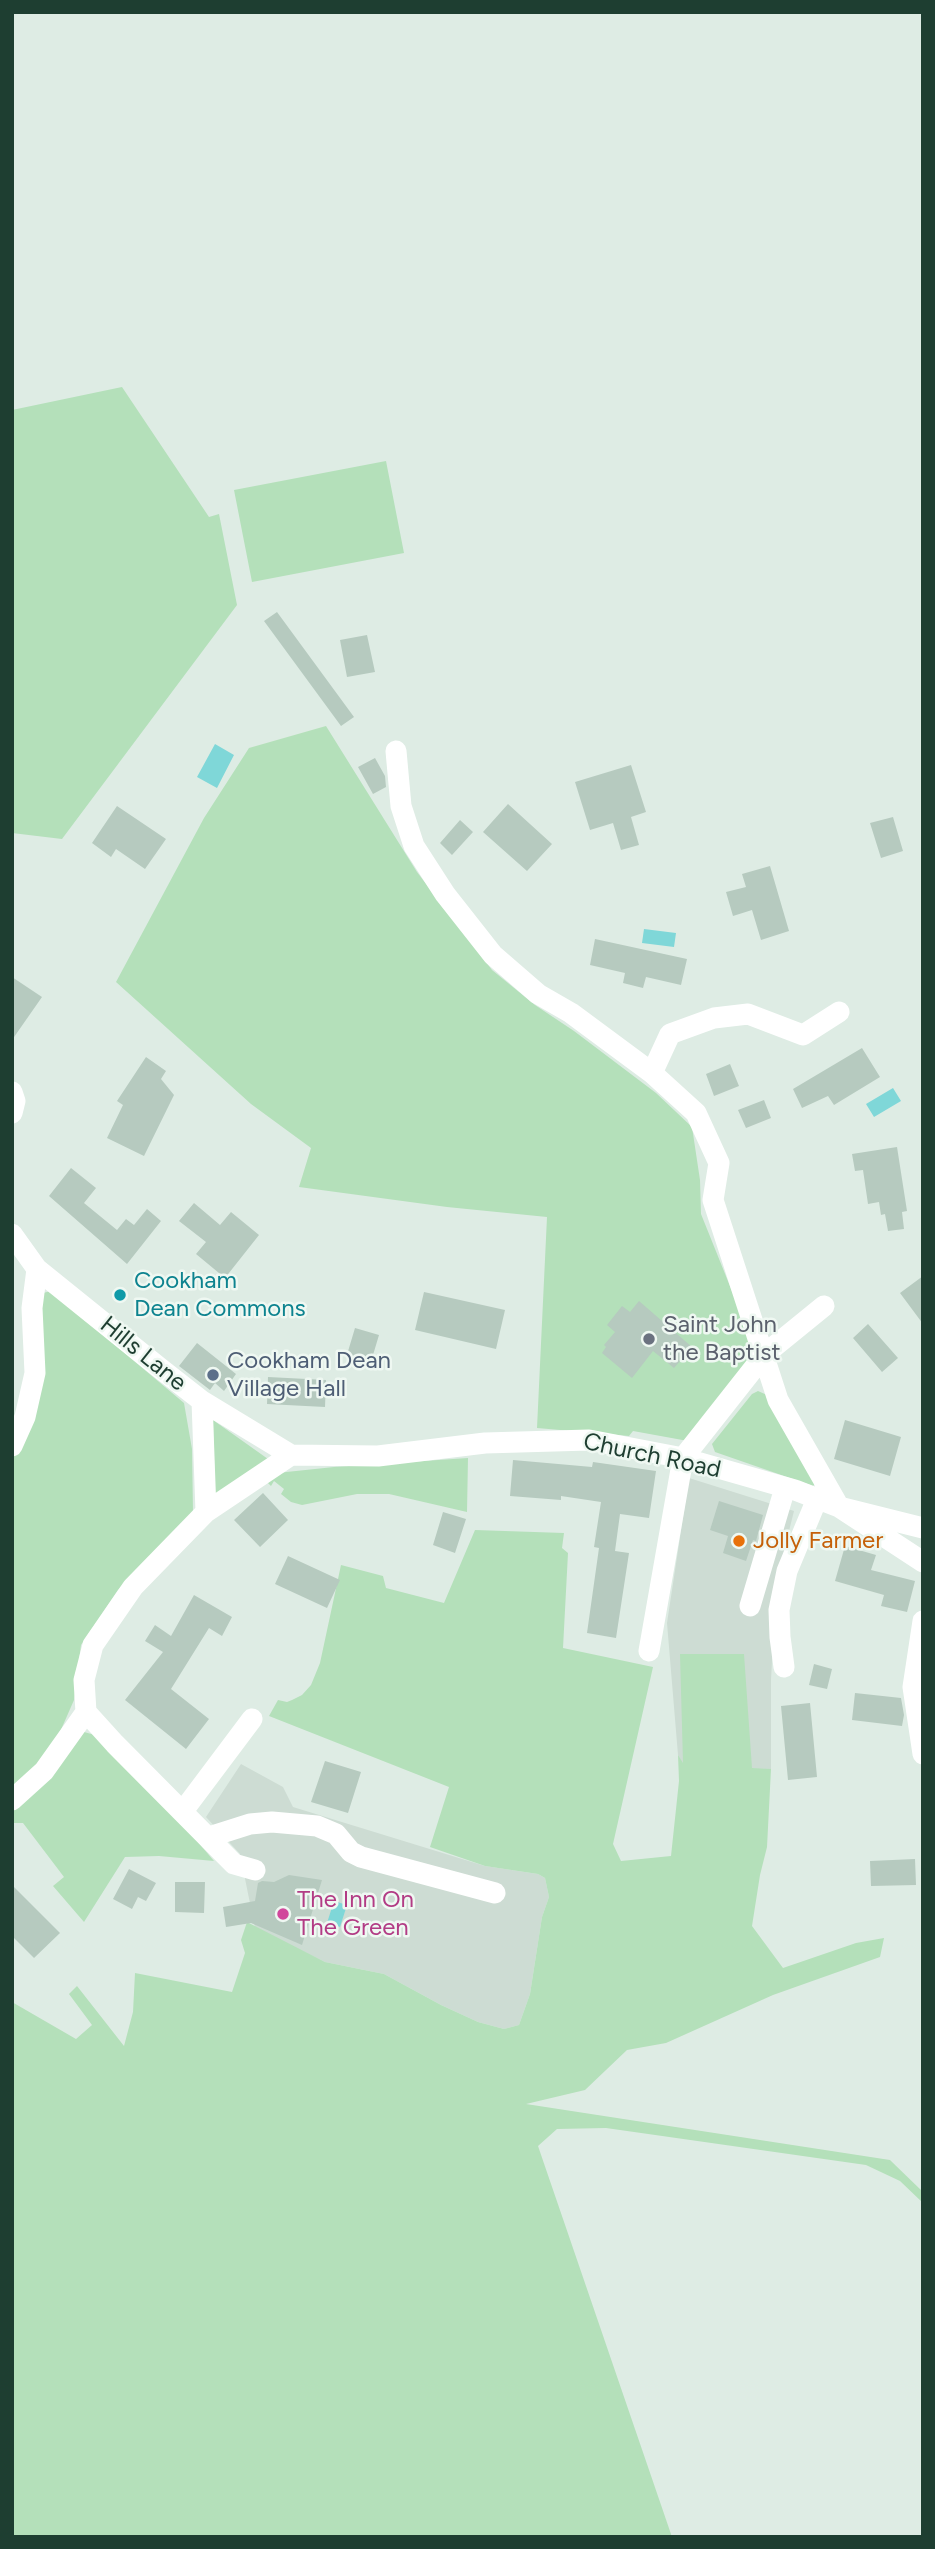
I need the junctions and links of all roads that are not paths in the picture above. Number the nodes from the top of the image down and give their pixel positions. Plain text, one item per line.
1 (396, 751) dead end
2 (839, 1012) dead end
3 (652, 1073) junction
4 (12, 1092) edge
5 (12, 1113) edge
6 (12, 1234) edge
7 (37, 1269) junction
8 (824, 1306) dead end
9 (765, 1354) junction
10 (202, 1401) junction
11 (12, 1446) edge
12 (291, 1455) junction
13 (683, 1458) junction
14 (785, 1488) junction
15 (817, 1499) junction
16 (839, 1507) junction
17 (205, 1512) junction
18 (923, 1528) edge
19 (923, 1562) edge
20 (750, 1606) dead end
21 (923, 1621) edge
22 (649, 1651) dead end
23 (784, 1667) dead end
24 (86, 1712) junction
25 (252, 1720) dead end
26 (923, 1754) edge
27 (12, 1800) edge
28 (183, 1811) junction
29 (209, 1837) junction
30 (255, 1870) dead end
31 (495, 1893) dead end

1 - 3 street
2 - 3 street
3 - 9 street
4 - 5 street
6 - 7 street, Hills Lane
7 - 10 street, Hills Lane
7 - 11 street
8 - 9 street
9 - 13 street
9 - 16 street
10 - 12 street, Hills Lane
10 - 17 street
12 - 13 street, Church Road
12 - 17 street
13 - 14 street, Church Road
13 - 22 street
14 - 15 street, Church Road
14 - 20 street
15 - 16 street, Church Road
15 - 23 street
16 - 18 street, Church Road
16 - 19 street
17 - 24 street
21 - 26 street
24 - 27 street
24 - 28 street
25 - 28 street
28 - 29 street
29 - 30 street
29 - 31 street

